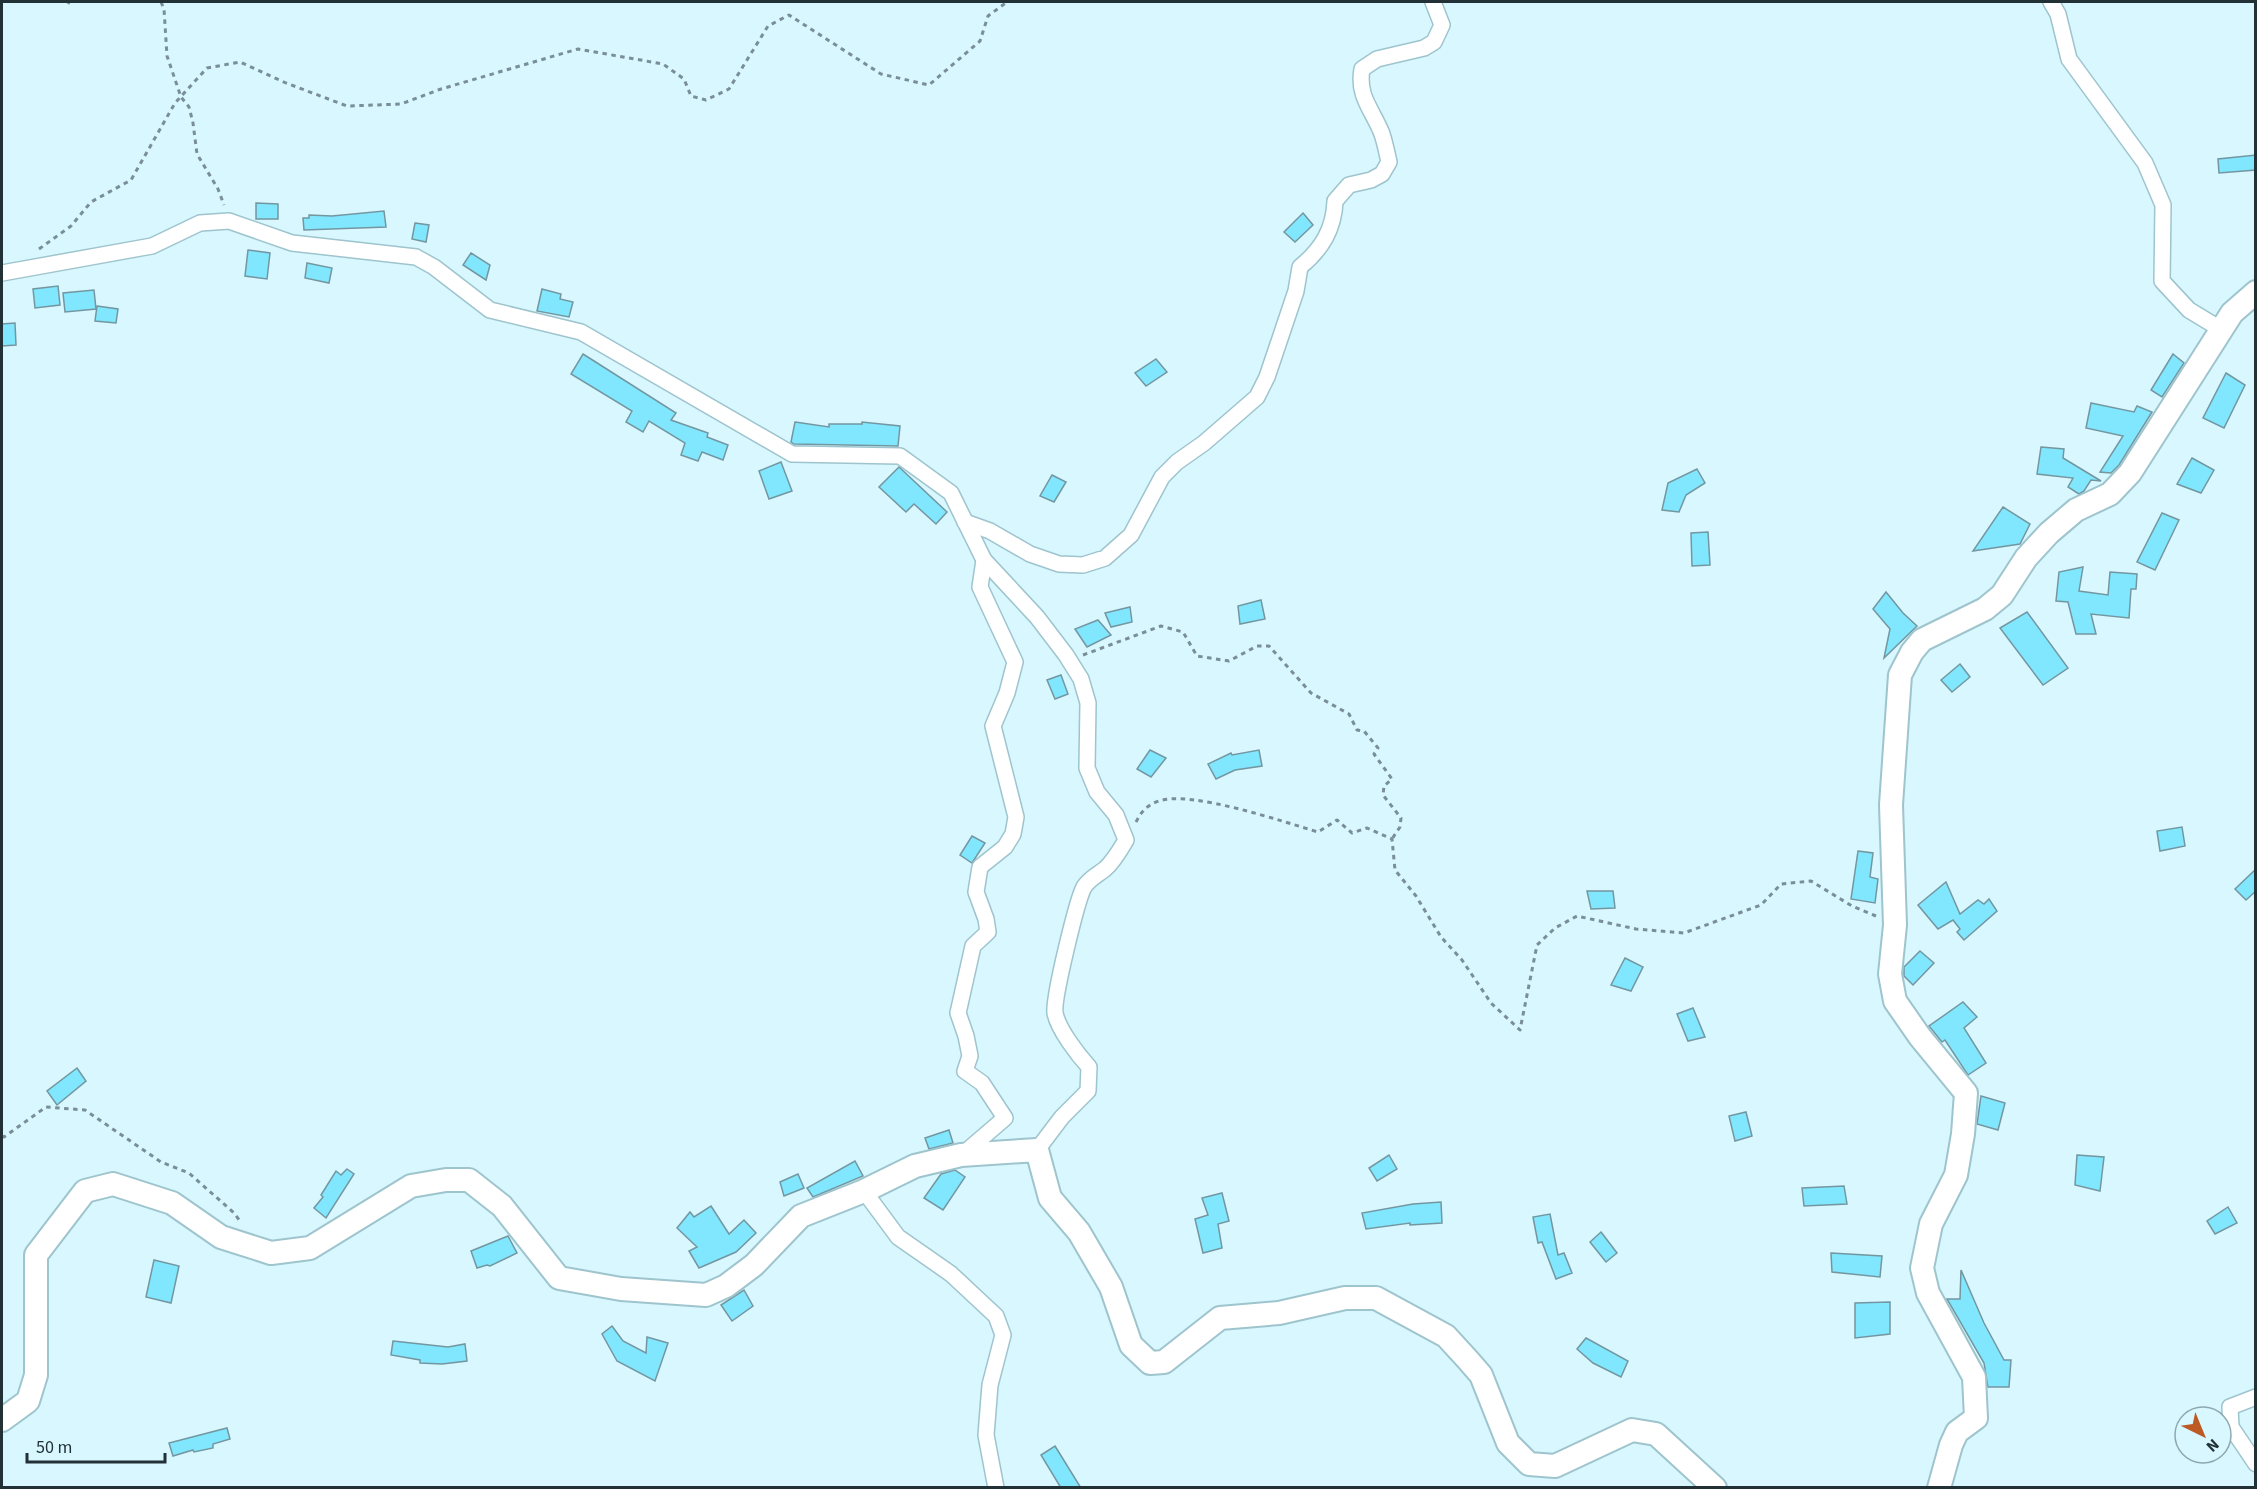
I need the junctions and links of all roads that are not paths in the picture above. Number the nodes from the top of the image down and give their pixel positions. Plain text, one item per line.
1 (1433, 2) edge
2 (2051, 2) edge
3 (2, 273) edge
4 (2256, 291) edge
5 (2222, 330) junction
6 (965, 522) junction
7 (984, 560) junction
8 (1037, 1150) junction
9 (961, 1155) junction
10 (864, 1191) junction
11 (2256, 1397) edge
12 (2, 1420) edge
13 (2256, 1464) edge
14 (996, 1488) edge
15 (1715, 1488) edge
16 (1939, 1488) edge

1 - 6 street
2 - 5 street
3 - 6 street
4 - 5 main road
5 - 16 main road
6 - 7 street
7 - 8 street
7 - 9 street
8 - 9 main road
8 - 15 main road
9 - 10 main road
10 - 12 main road
10 - 14 street
11 - 13 street

